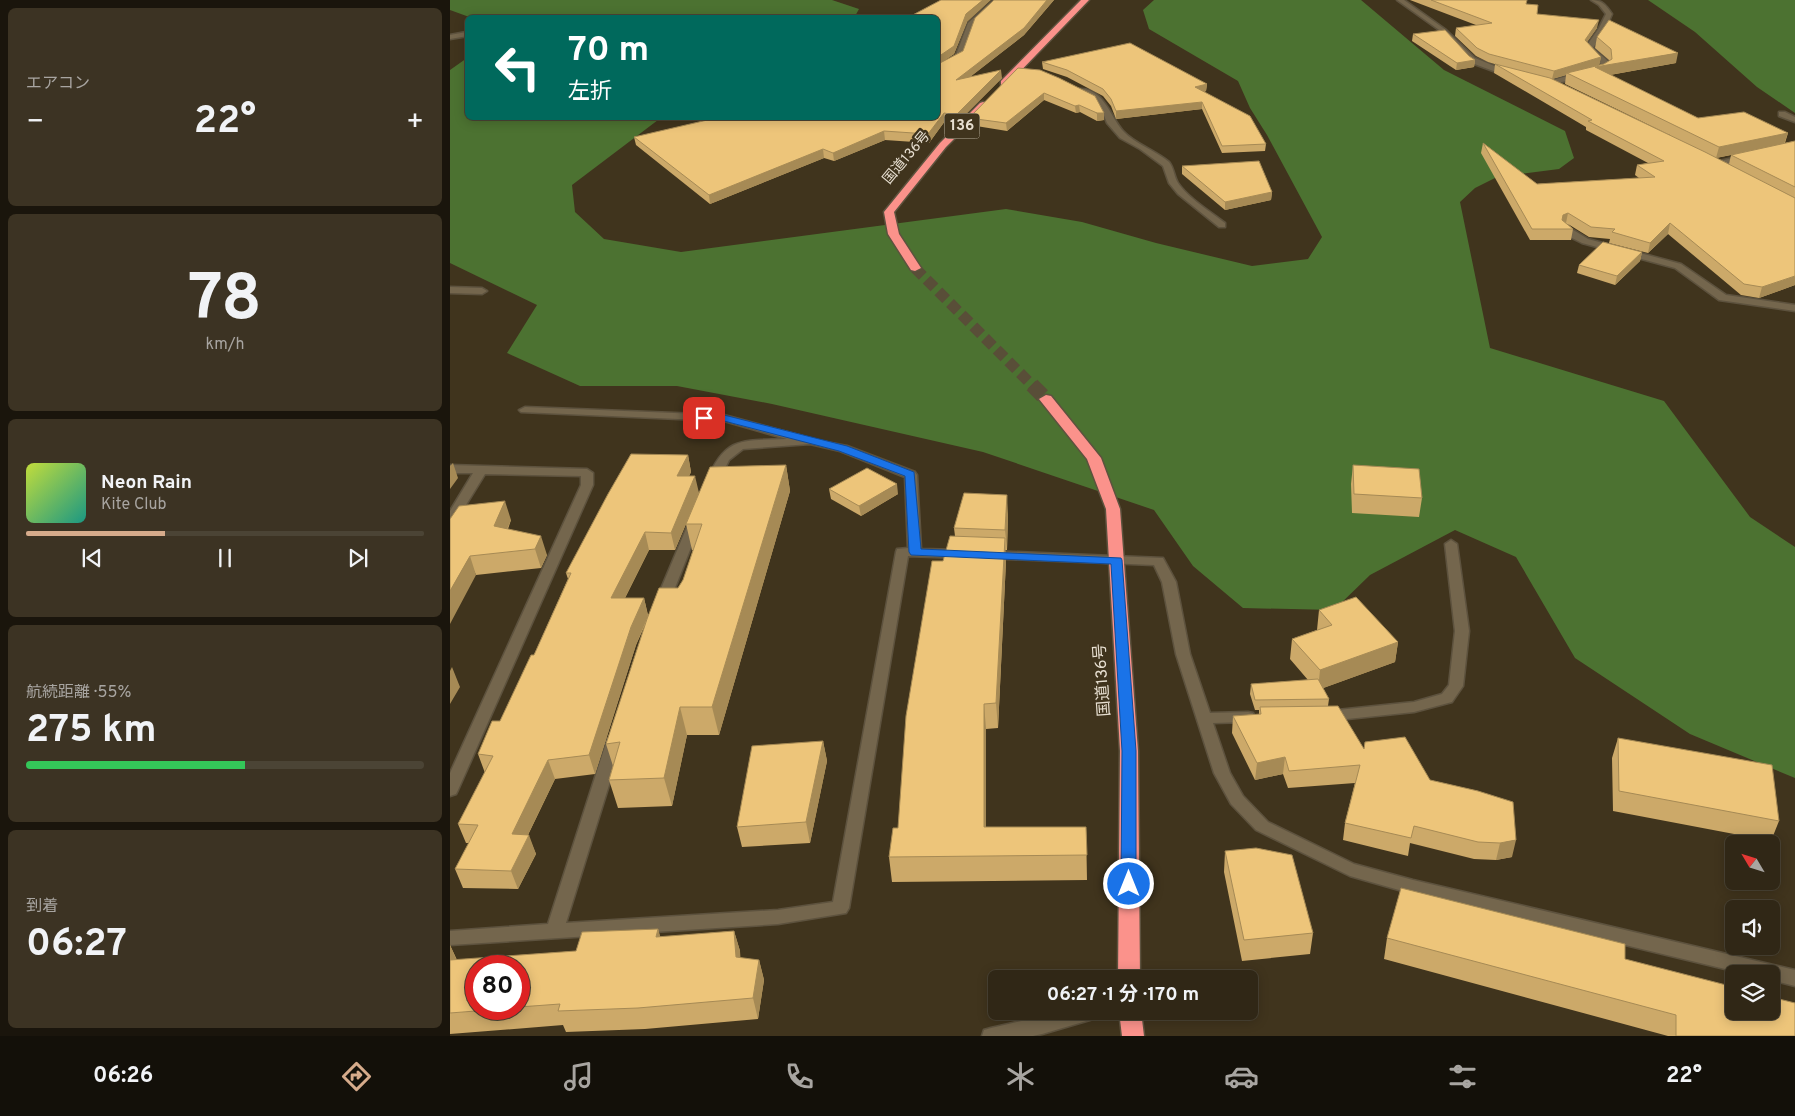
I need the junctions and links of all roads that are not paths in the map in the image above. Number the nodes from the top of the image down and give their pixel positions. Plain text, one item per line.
1 (997, 0) edge
2 (1085, 0) edge
3 (1400, 0) edge
4 (1594, 0) edge
5 (465, 34) edge
6 (450, 37) edge
7 (940, 64) edge
8 (946, 64) junction
9 (940, 68) edge
10 (1518, 76) edge
11 (1541, 82) edge
12 (1552, 83) junction
13 (1078, 88) edge
14 (1568, 91) edge
15 (1782, 114) dead end
16 (1795, 120) edge
17 (1753, 156) edge
18 (1706, 158) edge
19 (1715, 163) junction
20 (1731, 171) edge
21 (1222, 225) dead end
22 (1565, 228) edge
23 (915, 268) tunnel mouth
24 (450, 290) edge
25 (482, 291) dead end
26 (1795, 308) edge
27 (1046, 399) tunnel mouth
28 (525, 410) dead end
29 (810, 441) junction
30 (450, 469) edge
31 (482, 470) junction
32 (708, 493) edge
33 (700, 511) edge
34 (450, 521) edge
35 (1451, 544) dead end
36 (915, 552) junction
37 (1116, 560) junction
38 (656, 619) edge
39 (1318, 716) edge
40 (1260, 717) edge
41 (1203, 718) junction
42 (618, 732) edge
43 (450, 790) edge
44 (555, 931) junction
45 (450, 938) edge
46 (1129, 970) edge
47 (1795, 978) edge
48 (1063, 1020) edge
49 (1131, 1020) edge
50 (991, 1036) edge
51 (1133, 1036) edge

1 - 8 street
2 - 23 highway, 国道136号 / 136
3 - 10 street
4 - 12 street
5 - 6 street
7 - 8 street
8 - 9 street
11 - 12 street
12 - 14 street
13 - 21 street
15 - 16 street
17 - 19 street
18 - 19 street
19 - 20 street
22 - 26 street
24 - 25 street
27 - 37 highway, 国道136号
28 - 29 street
29 - 32 street
29 - 36 street
30 - 31 street
31 - 34 street
31 - 43 street
33 - 38 street
35 - 39 street
36 - 37 street
36 - 44 street
37 - 41 street
37 - 46 highway, 国道136号
40 - 41 street
41 - 47 street
42 - 44 street
44 - 45 street
48 - 50 street
49 - 51 highway

